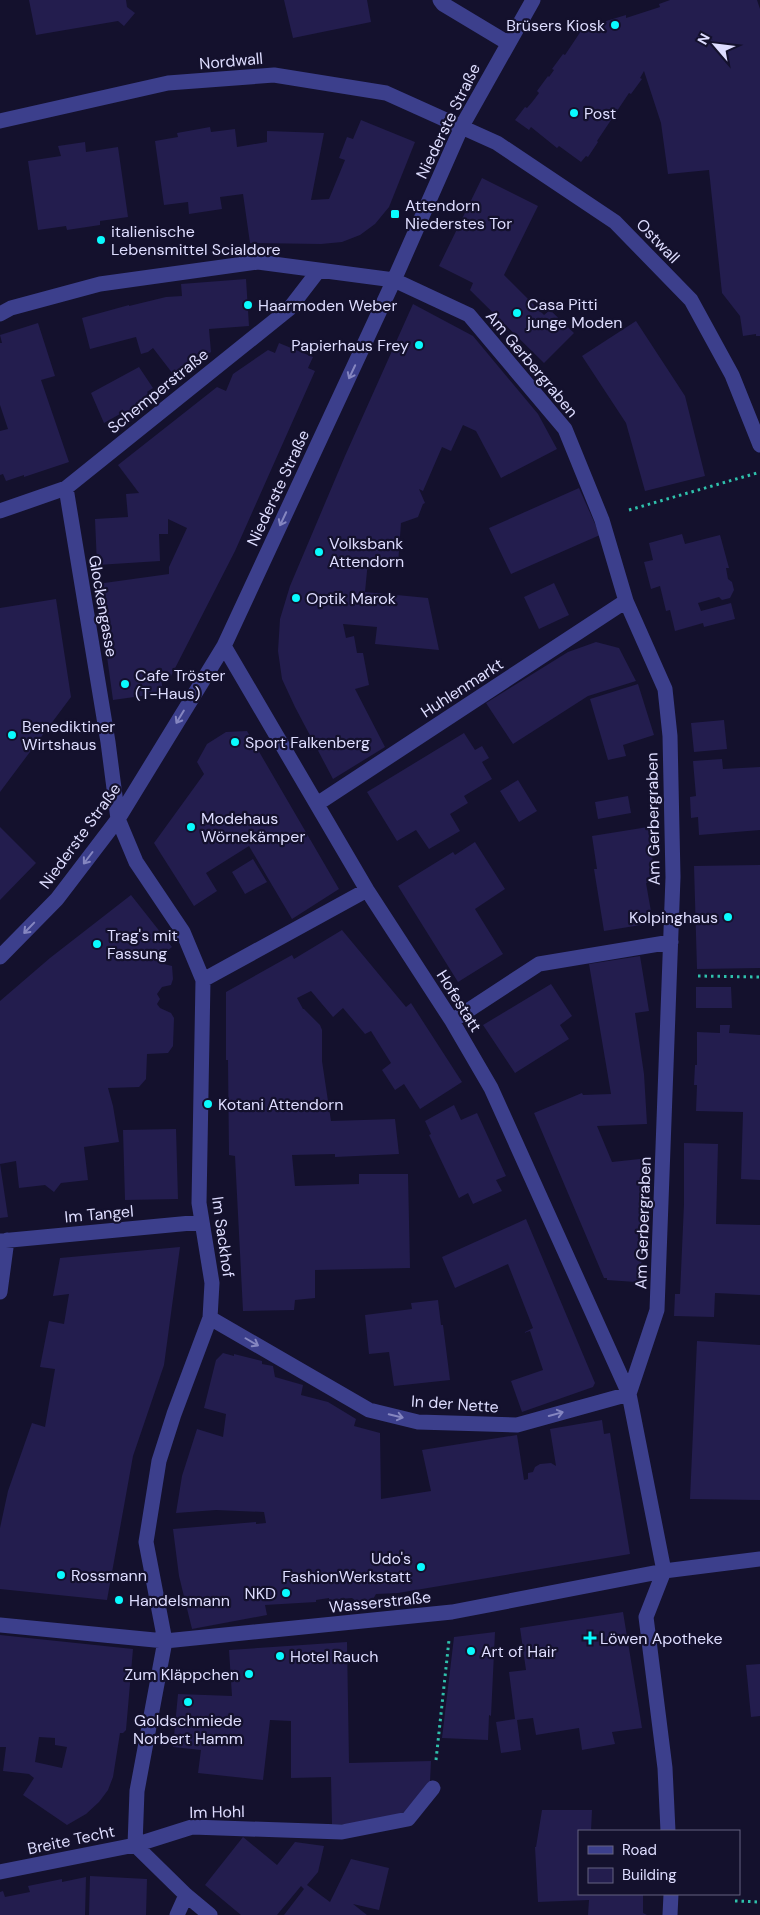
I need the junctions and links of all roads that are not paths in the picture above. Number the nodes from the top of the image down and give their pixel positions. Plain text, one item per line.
1 (440, 0) edge
2 (533, 0) edge
3 (508, 42) junction
4 (0, 121) edge
5 (462, 126) junction
6 (319, 270) junction
7 (394, 280) junction
8 (0, 314) edge
9 (760, 445) edge
10 (66, 488) junction
11 (0, 511) edge
12 (626, 601) junction
13 (224, 646) junction
14 (317, 804) junction
15 (118, 819) junction
16 (366, 890) junction
17 (671, 942) junction
18 (0, 957) edge
19 (203, 980) junction
20 (452, 1021) junction
21 (202, 1222) junction
22 (4, 1241) edge
23 (0, 1292) edge
24 (210, 1318) junction
25 (629, 1394) junction
26 (760, 1559) edge
27 (664, 1571) junction
28 (0, 1626) edge
29 (166, 1641) junction
30 (433, 1788) road end
31 (668, 1830) edge
32 (135, 1845) junction
33 (0, 1872) edge
34 (186, 1895) junction
35 (671, 1895) edge
36 (177, 1915) edge
37 (210, 1915) edge
38 (670, 1915) edge

1 - 3 street
2 - 3 street, Niederste Straße
3 - 5 street, Niederste Straße
4 - 5 street, Nordwall
5 - 7 street, Niederste Straße
5 - 9 street, Ostwall
6 - 7 street, Am Gerbergraben
6 - 8 street, Am Gerbergraben
6 - 10 street, Schemperstraße
7 - 12 street, Am Gerbergraben
7 -> 13 street, Niederste Straße
10 - 11 street, Schemperstraße
10 - 15 street, Glockengasse
12 - 14 street, Huhlenmarkt
12 - 17 street, Am Gerbergraben
13 - 14 street, Hofestatt
13 -> 15 street, Niederste Straße
14 - 16 street, Hofestatt
15 -> 18 street, Niederste Straße
15 - 19 street, Im Sackhof
16 - 19 street
16 - 20 street, Hofestatt
17 - 20 street
17 - 25 street, Am Gerbergraben
19 - 21 street, Im Sackhof
20 - 25 street, Hofestatt
21 - 22 street, Im Tangel
21 - 24 street, Im Sackhof
22 - 23 street
24 -> 25 street, In der Nette
24 - 29 street, Im Sackhof
25 - 27 street, Am Gerbergraben
26 - 27 street, Wasserstraße
27 - 29 street, Wasserstraße
27 - 31 street
28 - 29 street, Wasserstraße
29 - 32 street
30 - 32 street, Im Hohl
32 - 33 street, Breite Techt
32 - 34 street, Breite Techt
34 - 36 street
34 - 37 street, Breite Techt
35 - 38 street

